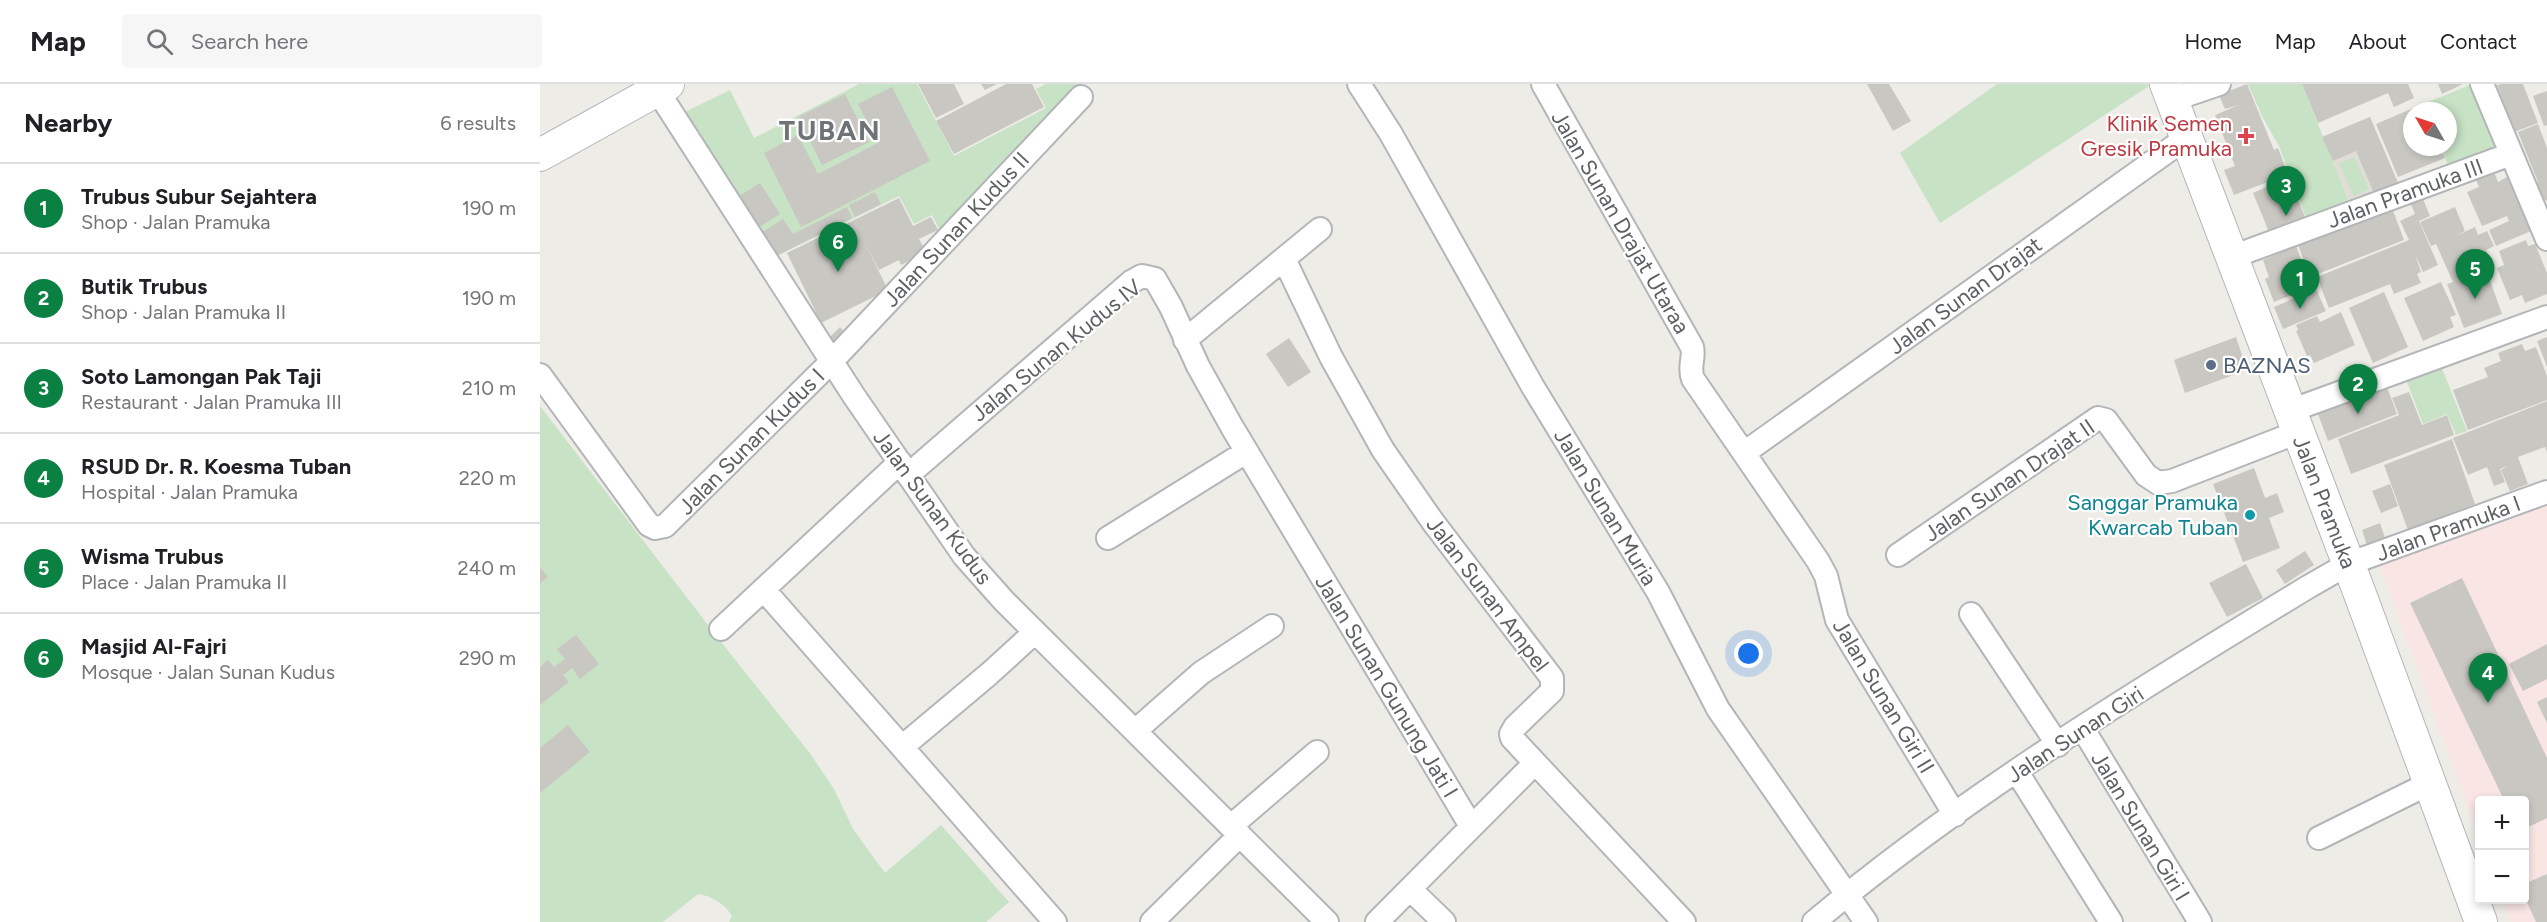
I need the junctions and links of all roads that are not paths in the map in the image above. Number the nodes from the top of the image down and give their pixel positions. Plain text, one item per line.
1 (1359, 84) edge
2 (1543, 84) edge
3 (2219, 84) edge
4 (2482, 84) edge
5 (648, 90) edge
6 (2169, 92) edge
7 (1081, 97) dead end
8 (2186, 138) junction
9 (2511, 154) junction
10 (540, 155) edge
11 (1320, 229) dead end
12 (2547, 239) edge
13 (2232, 257) junction
14 (1284, 259) junction
15 (2547, 317) edge
16 (1185, 340) junction
17 (831, 361) junction
18 (540, 375) edge
19 (2294, 422) junction
20 (1246, 452) junction
21 (1744, 453) junction
22 (904, 468) junction
23 (2547, 492) edge
24 (1108, 538) dead end
25 (1303, 547) joint
26 (1898, 555) dead end
27 (2348, 564) junction
28 (764, 590) junction
29 (1971, 614) dead end
30 (1272, 626) dead end
31 (721, 629) dead end
32 (1035, 632) junction
33 (2083, 729) junction
34 (1136, 731) junction
35 (2058, 745) junction
36 (902, 747) junction
37 (1317, 752) dead end
38 (1535, 763) junction
39 (2017, 772) junction
40 (2430, 783) junction
41 (1955, 815) junction
42 (1471, 826) junction
43 (1235, 831) junction
44 (2319, 838) dead end
45 (1410, 889) junction
46 (1846, 895) junction
47 (1157, 920) edge
48 (1055, 922) edge
49 (1327, 922) edge
50 (1377, 922) edge
51 (1444, 922) edge
52 (1684, 922) edge
53 (1814, 922) edge
54 (1866, 922) edge
55 (2111, 922) edge
56 (2200, 922) edge
57 (2481, 922) edge

1 - 46 street, Jalan Sunan Muria
2 - 21 street, Jalan Sunan Drajat Utaraa
3 - 6 street
4 - 9 street
5 - 10 main road
5 - 17 street, Jalan Sunan Kudus
6 - 8 main road, Jalan Pramuka
7 - 17 street, Jalan Sunan Kudus II
8 - 13 main road, Jalan Pramuka
8 - 21 street, Jalan Sunan Drajat
9 - 12 street
9 - 13 street, Jalan Pramuka III
11 - 14 street
13 - 19 main road, Jalan Pramuka
14 - 16 street
14 - 38 street, Jalan Sunan Ampel
15 - 19 street
16 - 20 street, Jalan Sunan Kudus IV
16 - 22 street, Jalan Sunan Kudus IV
17 - 18 street, Jalan Sunan Kudus I
17 - 22 street, Jalan Sunan Kudus
19 - 26 street, Jalan Sunan Drajat II
19 - 27 main road, Jalan Pramuka
20 - 24 street
20 - 25 street, Jalan Sunan Kudus IV
21 - 41 street, Jalan Sunan Giri II
22 - 28 street
22 - 32 street, Jalan Sunan Kudus
23 - 27 street, Jalan Pramuka I
25 - 42 street, Jalan Sunan Gunung Jati I
27 - 33 street, Jalan Sunan Giri
27 - 40 main road, Jalan Pramuka
28 - 31 street
28 - 36 street
29 - 35 street
30 - 34 street
32 - 34 street, Jalan Sunan Kudus
32 - 36 street
33 - 35 street, Jalan Sunan Giri
33 - 56 street, Jalan Sunan Giri I
34 - 43 street, Jalan Sunan Kudus
35 - 39 street, Jalan Sunan Giri
36 - 48 street
37 - 43 street
38 - 42 street
38 - 52 street, Jalan Sunan Ampel
39 - 41 street, Jalan Sunan Giri
39 - 55 street
40 - 44 street
40 - 57 main road, Jalan Pramuka
41 - 46 street, Jalan Sunan Giri
42 - 45 street
43 - 47 street
43 - 49 street, Jalan Sunan Kudus
45 - 50 street
45 - 51 street
46 - 53 street, Jalan Sunan Giri
46 - 54 street, Jalan Sunan Muria

